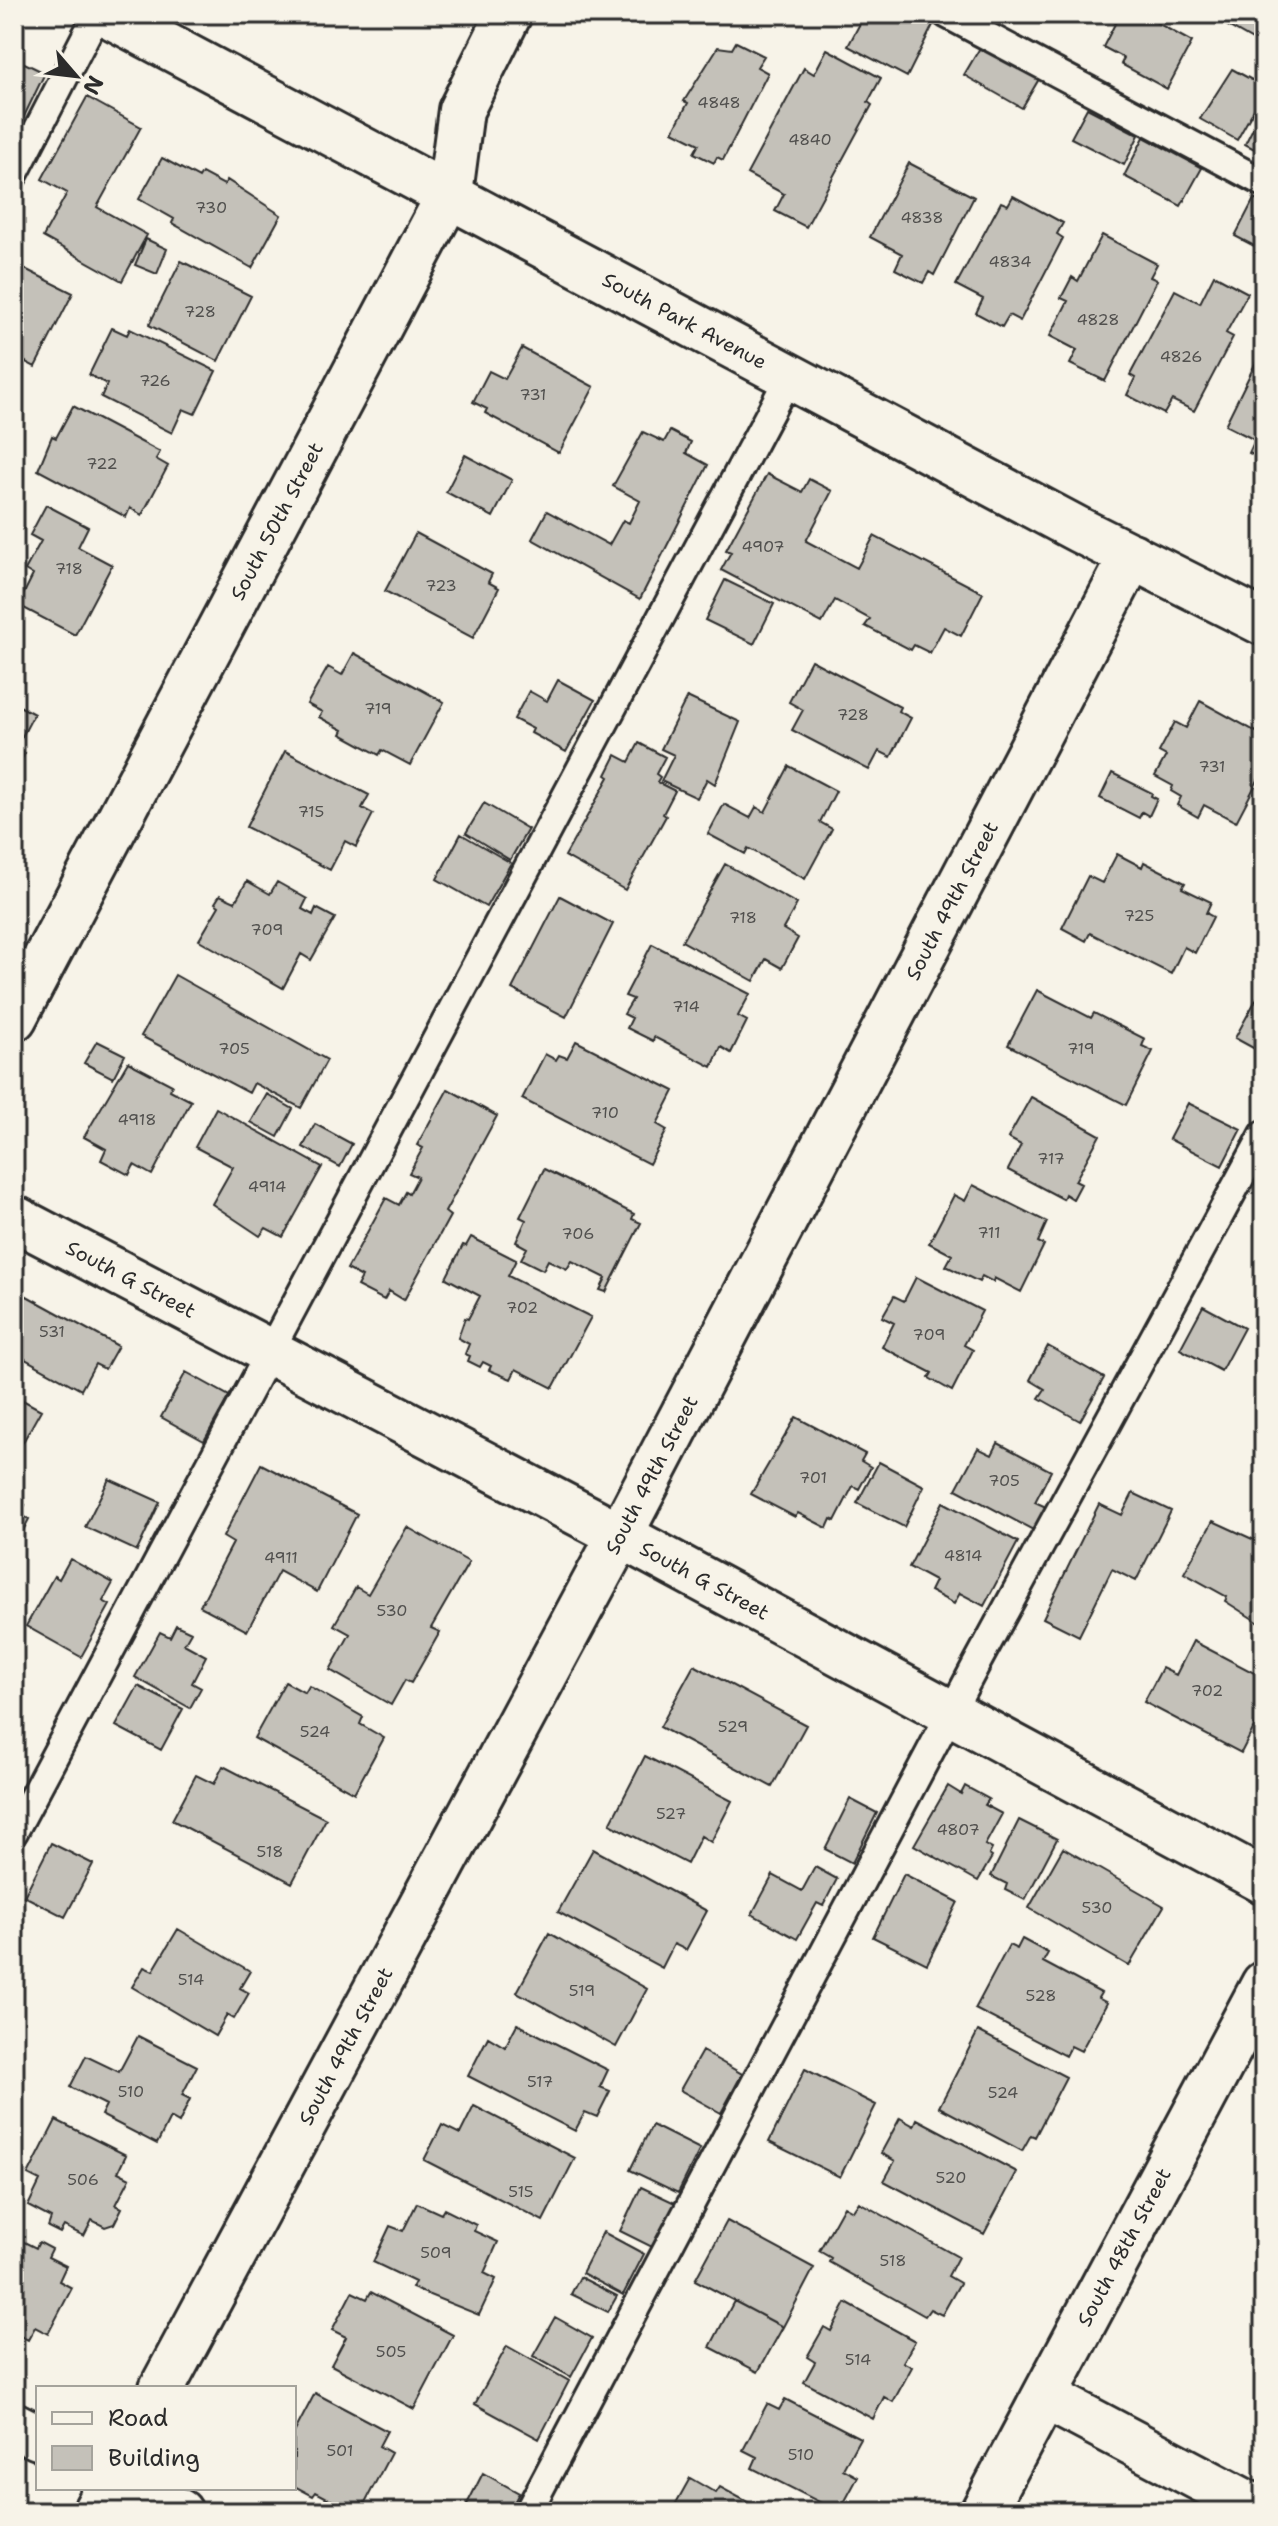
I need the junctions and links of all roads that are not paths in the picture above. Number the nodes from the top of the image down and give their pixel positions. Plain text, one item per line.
1 (97, 14) edge
2 (107, 14) edge
3 (509, 14) edge
4 (946, 14) edge
5 (14, 175) edge
6 (1264, 183) edge
7 (450, 193) junction
8 (790, 375) junction
9 (1132, 556) junction
10 (1264, 623) edge
11 (14, 1018) edge
12 (1264, 1134) edge
13 (14, 1218) edge
14 (271, 1353) junction
15 (620, 1535) junction
16 (951, 1713) junction
17 (14, 1832) edge
18 (1264, 1881) edge
19 (1262, 1992) edge
20 (163, 2386) edge
21 (1046, 2397) junction
22 (14, 2425) edge
23 (36, 2436) edge
24 (107, 2490) edge
25 (139, 2490) edge
26 (95, 2512) edge
27 (180, 2512) edge
28 (528, 2512) edge
29 (983, 2512) edge
30 (1264, 2512) edge

1 - 5 lane
2 - 7 street, South Park Avenue
3 - 7 street, South 50th Street
4 - 6 lane
7 - 8 street, South Park Avenue
7 - 11 street, South 50th Street
8 - 9 street, South Park Avenue
8 - 14 lane
9 - 10 street, South Park Avenue
9 - 15 street, South 49th Street
12 - 16 lane
13 - 14 street, South G Street
14 - 15 street, South G Street
14 - 17 lane
15 - 16 street, South G Street
15 - 20 street, South 49th Street
16 - 18 street, South G Street
16 - 28 lane
19 - 21 street, South 48th Street
21 - 29 street, South 48th Street
21 - 30 street
22 - 23 street
24 - 26 street
25 - 27 street

